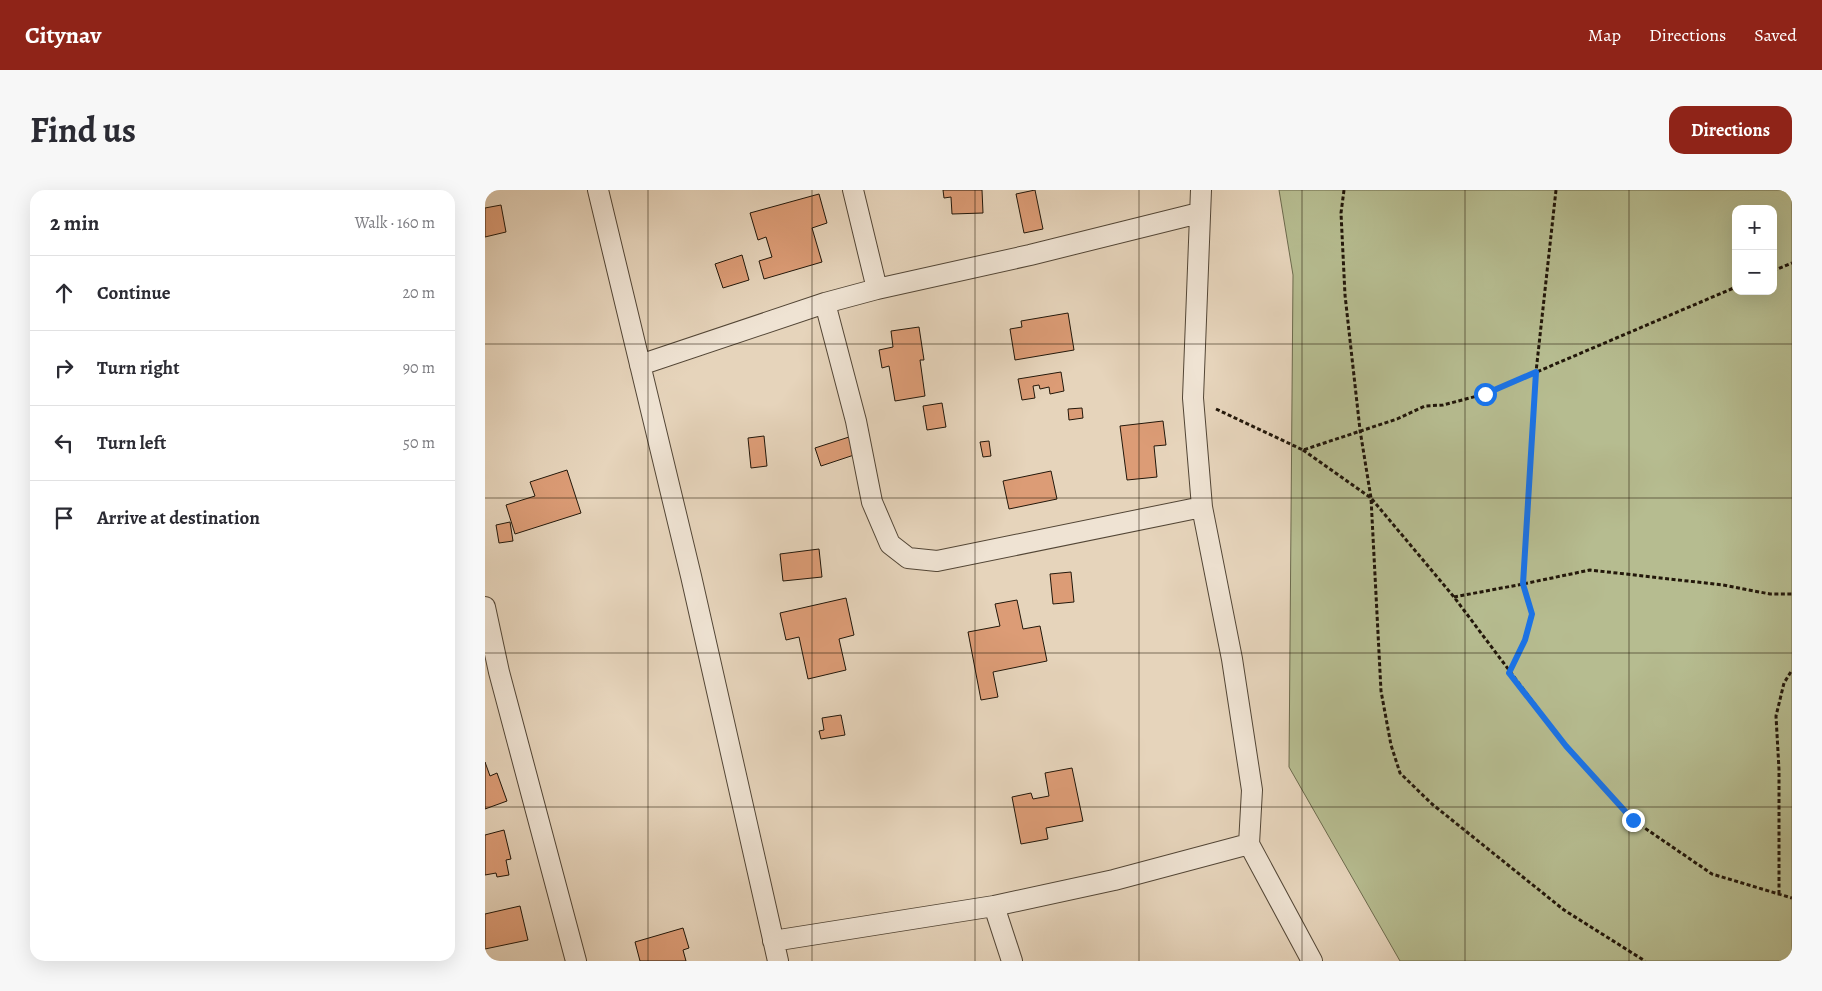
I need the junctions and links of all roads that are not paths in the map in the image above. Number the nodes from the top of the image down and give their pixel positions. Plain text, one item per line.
1 (598, 190) edge
2 (853, 190) edge
3 (1201, 190) edge
4 (1199, 212) junction
5 (877, 289) junction
6 (825, 303) junction
7 (640, 365) junction
8 (1202, 507) junction
9 (485, 608) edge
10 (1249, 844) junction
11 (994, 906) junction
12 (773, 941) junction
13 (576, 961) edge
14 (778, 961) edge
15 (1012, 961) edge
16 (1312, 961) edge

1 - 7 street
2 - 5 street
3 - 4 street
4 - 5 street
4 - 8 street
5 - 6 street
6 - 7 street
6 - 8 street
7 - 12 street
8 - 10 street
9 - 13 street
10 - 11 street
10 - 16 street
11 - 12 street
11 - 15 street
12 - 14 street

